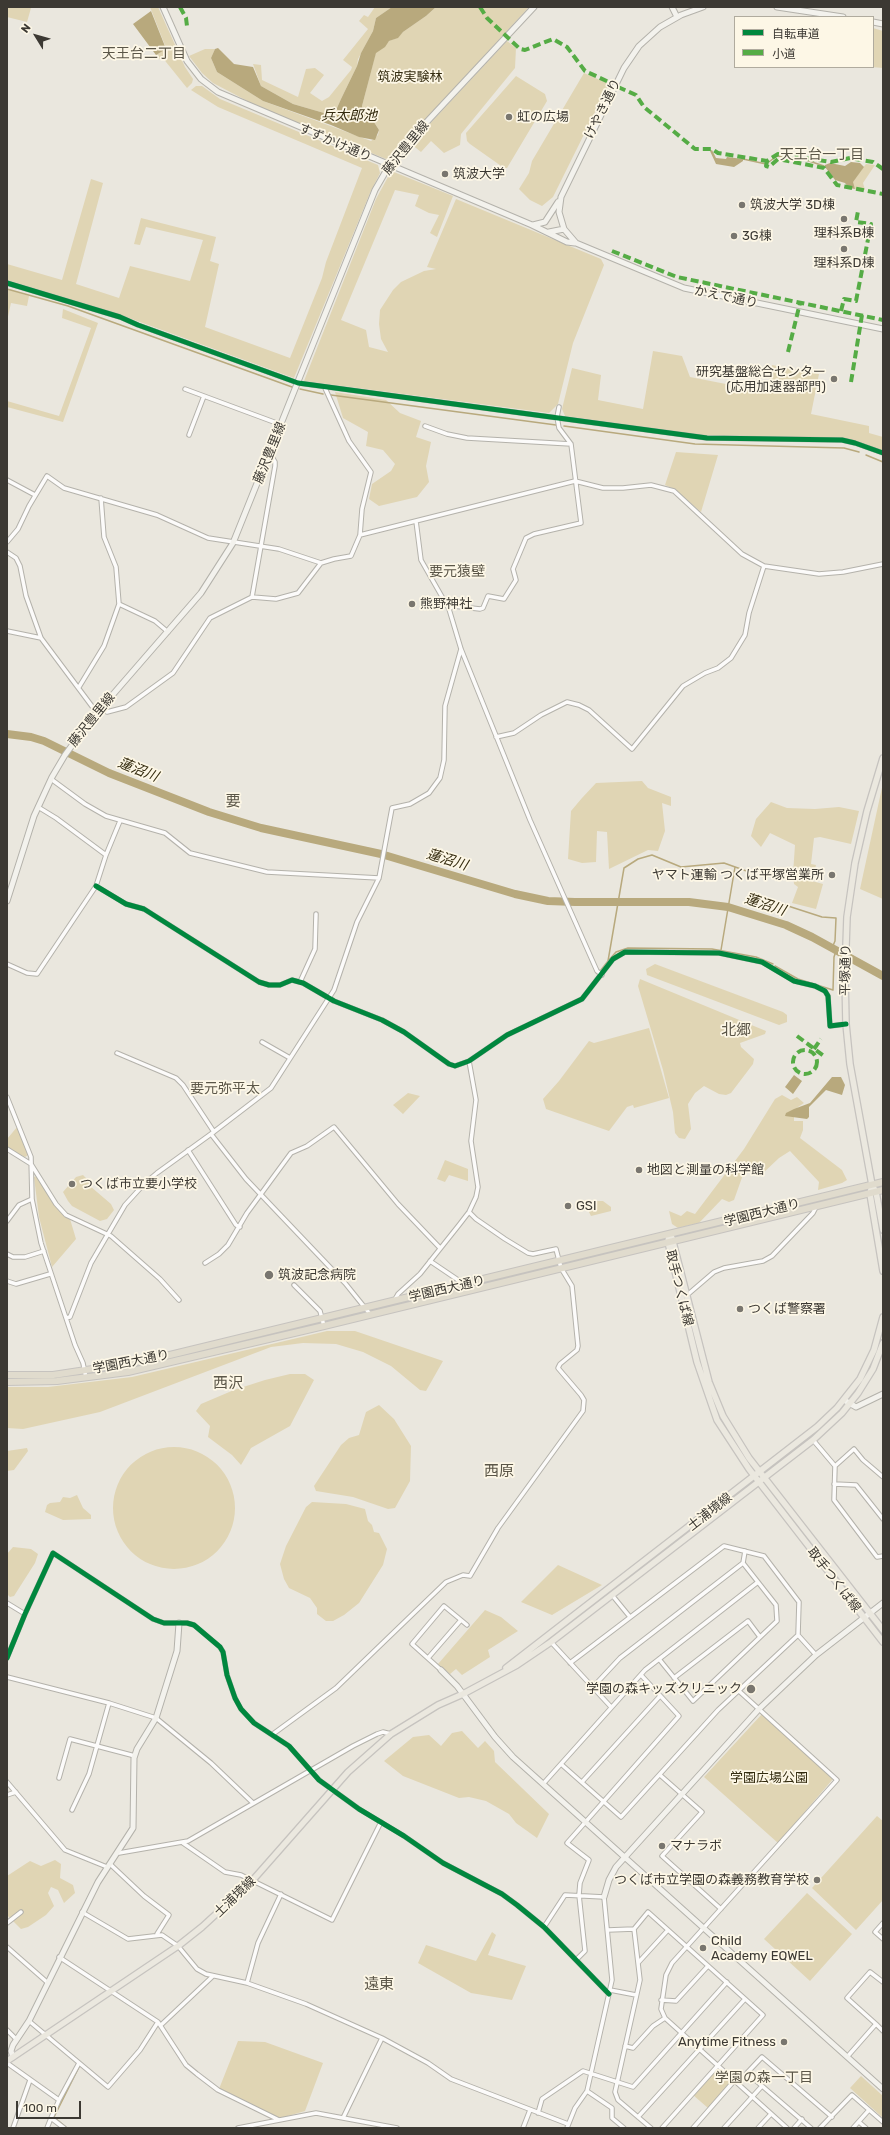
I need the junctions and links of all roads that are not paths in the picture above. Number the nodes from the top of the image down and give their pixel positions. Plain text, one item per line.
1 (163, 7) edge
2 (534, 7) edge
3 (672, 7) edge
4 (703, 7) edge
5 (777, 7) edge
6 (677, 16) junction
7 (836, 16) edge
8 (389, 165) junction
9 (561, 197) junction
10 (532, 225) junction
11 (564, 229) junction
12 (548, 232) junction
13 (576, 243) junction
14 (7, 283) edge
15 (883, 329) edge
16 (298, 383) junction
17 (325, 388) junction
18 (185, 389) dead end
19 (204, 396) junction
20 (559, 407) dead end
21 (557, 417) junction
22 (282, 425) junction
23 (425, 426) dead end
24 (190, 435) dead end
25 (571, 444) junction
26 (883, 453) edge
27 (269, 456) junction
28 (7, 480) edge
29 (575, 482) junction
30 (36, 495) junction
31 (101, 498) junction
32 (416, 521) junction
33 (360, 534) junction
34 (7, 542) edge
35 (233, 542) junction
36 (261, 546) junction
37 (7, 552) edge
38 (321, 563) junction
39 (883, 564) edge
40 (764, 566) junction
41 (252, 597) junction
42 (119, 604) junction
43 (449, 608) junction
44 (7, 631) edge
45 (168, 632) junction
46 (41, 638) junction
47 (461, 649) junction
48 (79, 687) junction
49 (102, 707) junction
50 (96, 713) junction
51 (496, 737) junction
52 (883, 758) edge
53 (51, 779) junction
54 (38, 807) junction
55 (120, 821) junction
56 (106, 855) junction
57 (379, 878) junction
58 (96, 886) junction
59 (7, 901) edge
60 (316, 914) dead end
61 (7, 964) edge
62 (602, 975) junction
63 (300, 982) junction
64 (330, 997) junction
65 (846, 1024) junction
66 (262, 1042) dead end
67 (117, 1053) dead end
68 (290, 1058) junction
69 (469, 1061) junction
70 (7, 1097) edge
71 (213, 1133) junction
72 (7, 1150) edge
73 (188, 1150) junction
74 (31, 1164) junction
75 (883, 1182) edge
76 (872, 1185) junction
77 (883, 1190) edge
78 (873, 1193) junction
79 (260, 1194) junction
80 (32, 1199) junction
81 (816, 1207) junction
82 (469, 1212) junction
83 (7, 1221) edge
84 (240, 1227) junction
85 (883, 1230) edge
86 (107, 1234) junction
87 (670, 1239) junction
88 (440, 1248) junction
89 (44, 1251) junction
90 (7, 1254) edge
91 (430, 1261) junction
92 (205, 1263) dead end
93 (560, 1265) junction
94 (883, 1271) edge
95 (50, 1274) junction
96 (7, 1281) edge
97 (294, 1285) dead end
98 (465, 1285) junction
99 (687, 1295) junction
100 (682, 1299) junction
101 (179, 1300) dead end
102 (394, 1302) junction
103 (366, 1309) junction
104 (370, 1314) junction
105 (883, 1316) edge
106 (66, 1318) junction
107 (323, 1323) junction
108 (883, 1343) edge
109 (85, 1374) junction
110 (7, 1375) edge
111 (7, 1382) edge
112 (883, 1394) edge
113 (844, 1400) junction
114 (850, 1404) junction
115 (813, 1440) junction
116 (835, 1466) junction
117 (761, 1473) junction
118 (883, 1477) edge
119 (765, 1478) junction
120 (758, 1479) junction
121 (834, 1484) junction
122 (883, 1519) edge
123 (746, 1551) junction
124 (883, 1556) edge
125 (743, 1564) junction
126 (758, 1582) junction
127 (612, 1595) junction
128 (7, 1602) edge
129 (883, 1603) edge
130 (870, 1613) junction
131 (25, 1614) junction
132 (630, 1617) junction
133 (864, 1618) junction
134 (460, 1620) junction
135 (179, 1623) junction
136 (467, 1625) dead end
137 (883, 1630) edge
138 (798, 1636) junction
139 (760, 1637) junction
140 (551, 1642) junction
141 (883, 1642) edge
142 (816, 1655) junction
143 (7, 1658) edge
144 (428, 1658) junction
145 (659, 1659) junction
146 (570, 1663) junction
147 (441, 1670) joint
148 (641, 1675) junction
149 (7, 1676) edge
150 (498, 1676) junction
151 (674, 1678) junction
152 (593, 1687) junction
153 (739, 1690) junction
154 (463, 1694) junction
155 (660, 1696) junction
156 (109, 1703) junction
157 (611, 1707) junction
158 (759, 1709) junction
159 (156, 1718) junction
160 (272, 1734) junction
161 (391, 1734) junction
162 (97, 1746) junction
163 (135, 1756) junction
164 (561, 1764) junction
165 (308, 1770) junction
166 (660, 1775) junction
167 (59, 1778) dead end
168 (7, 1782) edge
169 (582, 1782) junction
170 (543, 1784) junction
171 (332, 1790) junction
172 (16, 1792) junction
173 (7, 1794) edge
174 (682, 1794) junction
175 (603, 1801) junction
176 (253, 1803) junction
177 (72, 1810) dead end
178 (381, 1822) junction
179 (585, 1822) junction
180 (183, 1843) junction
181 (119, 1853) junction
182 (625, 1857) junction
183 (108, 1865) junction
184 (252, 1881) junction
185 (281, 1894) junction
186 (579, 1896) junction
187 (604, 1897) junction
188 (721, 1909) junction
189 (21, 1912) dead end
190 (82, 1912) junction
191 (7, 1923) edge
192 (883, 1923) edge
193 (544, 1927) junction
194 (704, 1928) junction
195 (634, 1929) junction
196 (608, 1930) junction
197 (668, 1930) junction
198 (157, 1934) junction
199 (883, 1939) edge
200 (178, 1946) junction
201 (7, 1947) edge
202 (687, 1947) junction
203 (60, 1957) junction
204 (576, 1960) junction
205 (638, 1963) junction
206 (708, 1966) junction
207 (213, 1976) junction
208 (727, 1982) junction
209 (883, 1982) edge
210 (48, 1983) junction
211 (247, 1983) junction
212 (111, 1991) junction
213 (610, 1992) junction
214 (636, 1995) junction
215 (745, 1999) junction
216 (661, 2000) junction
217 (664, 2018) junction
218 (29, 2021) junction
219 (159, 2023) junction
220 (876, 2024) junction
221 (7, 2030) edge
222 (883, 2031) edge
223 (681, 2033) junction
224 (46, 2035) junction
225 (382, 2038) junction
226 (16, 2039) junction
227 (625, 2046) junction
228 (699, 2049) junction
229 (13, 2057) junction
230 (847, 2057) junction
231 (7, 2062) edge
232 (78, 2065) junction
233 (718, 2066) junction
234 (592, 2072) junction
235 (30, 2080) junction
236 (735, 2080) junction
237 (616, 2083) junction
238 (762, 2086) junction
239 (883, 2089) edge
240 (587, 2092) junction
241 (752, 2097) junction
242 (58, 2100) junction
243 (530, 2110) junction
244 (869, 2110) junction
245 (538, 2113) junction
246 (771, 2114) junction
247 (638, 2117) junction
248 (832, 2117) junction
249 (50, 2118) junction
250 (344, 2118) junction
251 (802, 2119) junction
252 (279, 2120) junction
253 (859, 2122) junction
254 (883, 2122) edge
255 (567, 2126) edge
256 (13, 2128) edge
257 (47, 2128) edge
258 (64, 2128) edge
259 (238, 2128) edge
260 (397, 2128) edge
261 (523, 2128) edge
262 (624, 2128) edge
263 (651, 2128) edge
264 (662, 2128) edge
265 (693, 2128) edge
266 (724, 2128) edge
267 (758, 2128) edge
268 (787, 2128) edge
269 (794, 2128) edge
270 (811, 2128) edge
271 (820, 2128) edge
272 (853, 2128) edge
273 (866, 2128) edge

1 - 8 street, すずかけ通り
2 - 8 street, 藤沢豊里線
3 - 6 street
4 - 6 street, けやき通り
5 - 7 street
6 - 9 street, けやき通り
8 - 10 street, すずかけ通り
8 - 16 street, 藤沢豊里線
9 - 10 street
9 - 11 street, けやき通り
10 - 12 street, すずかけ通り
11 - 12 street
11 - 13 street, けやき通り
12 - 13 street, かえで通り
13 - 15 street, かえで通り
14 - 16 street
16 - 17 street
16 - 22 street, 藤沢豊里線
17 - 21 street
17 - 33 street
18 - 19 street
19 - 22 street
19 - 24 street
20 - 21 street
21 - 25 street
21 - 26 street
22 - 27 street, 藤沢豊里線
23 - 25 street
25 - 29 street
27 - 35 street, 藤沢豊里線
27 - 36 street
28 - 30 street
29 - 32 street
29 - 40 street
29 - 43 street
30 - 31 street
30 - 34 street
31 - 35 street
31 - 42 street
32 - 33 street
32 - 43 street
33 - 38 street
35 - 36 street
35 - 45 street, 藤沢豊里線
36 - 38 street
36 - 41 street
37 - 46 street
38 - 41 street
39 - 40 street
40 - 51 street
41 - 49 street
42 - 45 street
42 - 48 street
43 - 47 street
44 - 46 street
45 - 49 street, 藤沢豊里線
46 - 48 street
47 - 51 street
47 - 57 street
48 - 50 street
49 - 50 street, 藤沢豊里線
50 - 53 street, 藤沢豊里線
51 - 62 street
52 - 65 main road, 平塚通り
53 - 54 street, 藤沢豊里線
53 - 55 street
54 - 56 street
54 - 59 street, 藤沢豊里線
55 - 56 street
55 - 57 street
56 - 58 street
57 - 64 street
58 - 61 street
58 - 63 street
60 - 63 street
62 - 65 street
62 - 69 street
63 - 64 street
64 - 68 street
64 - 69 street
65 - 76 main road, 平塚通り
66 - 68 street
67 - 71 street
68 - 71 street
69 - 82 street
70 - 74 street
71 - 73 street
71 - 79 street
72 - 74 street
73 - 84 street
73 - 86 street
74 - 80 street
74 - 86 street
75 - 76 highway, 学園西大通り
76 - 78 main road, 平塚通り
76 - 87 highway, 学園西大通り
77 - 78 highway, 学園西大通り
78 - 81 highway, 学園西大通り
78 - 85 main road
78 - 94 main road
79 - 84 street
79 - 88 street
79 - 103 street
80 - 83 street
80 - 89 street
81 - 87 highway, 学園西大通り
81 - 99 street
82 - 88 street
82 - 93 street
84 - 92 street
86 - 101 street
86 - 106 street
87 - 93 highway, 学園西大通り
87 - 99 main road, 取手つくば線
87 - 100 main road, 取手つくば線
88 - 91 street
89 - 90 street
89 - 95 street
91 - 98 street
91 - 102 street
93 - 98 highway, 学園西大通り
93 - 104 highway, 学園西大通り
93 - 160 street
95 - 96 street
95 - 106 street
97 - 107 street
98 - 102 highway, 学園西大通り
99 - 100 street
99 - 117 main road, 取手つくば線
100 - 120 main road, 取手つくば線
102 - 103 highway, 学園西大通り
103 - 104 street
103 - 107 highway, 学園西大通り
104 - 107 highway, 学園西大通り
105 - 113 main road, 土浦境線
106 - 109 street
107 - 109 highway, 学園西大通り
108 - 114 main road, 土浦境線
109 - 110 highway, 学園西大通り
109 - 111 highway, 学園西大通り
112 - 114 street
113 - 114 street
113 - 117 main road, 土浦境線
114 - 115 main road, 土浦境線
115 - 116 street
115 - 119 main road, 土浦境線
116 - 118 street
116 - 121 street
117 - 119 main road, 取手つくば線
117 - 120 main road, 土浦境線
119 - 120 main road, 土浦境線
119 - 130 main road, 取手つくば線
120 - 127 main road, 土浦境線
120 - 133 main road, 取手つくば線
120 - 150 main road, 土浦境線
121 - 122 street
121 - 124 street
123 - 125 street
123 - 132 street
123 - 138 street
125 - 126 street
125 - 152 street
126 - 139 street
126 - 145 street
127 - 132 street
127 - 140 main road, 土浦境線
128 - 131 street
129 - 130 street
130 - 133 street
130 - 137 main road, 取手つくば線
131 - 135 street
131 - 143 street
132 - 146 street
133 - 141 main road, 取手つくば線
133 - 142 street
134 - 136 street
134 - 144 street
134 - 144 street
135 - 159 street
135 - 160 street
138 - 142 street
138 - 153 street
139 - 151 street
139 - 151 street
140 - 146 street
140 - 150 main road, 土浦境線
142 - 158 street
144 - 147 street
145 - 148 street
145 - 151 street
146 - 152 street
147 - 154 street
148 - 155 street
148 - 157 street
149 - 156 street
150 - 154 main road, 土浦境線
152 - 157 street
153 - 158 street
153 - 166 street
154 - 161 main road, 土浦境線
154 - 170 street
155 - 169 street
155 - 175 street
156 - 159 street
156 - 162 street
157 - 164 street
158 - 174 street
158 - 188 street
159 - 163 street
159 - 176 street
160 - 165 street
161 - 165 street
161 - 171 main road, 土浦境線
162 - 163 street
162 - 167 street
162 - 177 street
163 - 181 street
164 - 169 street
164 - 170 street
165 - 171 street
165 - 176 street
166 - 174 street
166 - 175 street
168 - 172 street
169 - 175 street
170 - 179 street
171 - 178 street
171 - 184 main road, 土浦境線
172 - 173 street
172 - 183 street
174 - 182 street
174 - 188 street
175 - 179 street
176 - 180 street
178 - 185 street
178 - 193 street
179 - 182 street
179 - 186 street
180 - 181 street
180 - 184 street
181 - 183 street
182 - 187 street
182 - 194 street
183 - 190 street
183 - 198 street
184 - 185 street
184 - 200 main road, 土浦境線
185 - 211 street
186 - 187 street
186 - 193 street
186 - 204 street
187 - 196 street
188 - 194 street
189 - 191 street
190 - 198 street
190 - 203 street
192 - 199 street
193 - 204 street
194 - 202 street
194 - 230 street
195 - 196 street
195 - 197 street
195 - 205 street
196 - 213 street
197 - 202 street
197 - 205 street
198 - 200 street
200 - 207 street
200 - 212 main road, 土浦境線
201 - 210 street
202 - 206 street
202 - 216 street
203 - 210 street
203 - 212 street
204 - 213 street
205 - 214 street
206 - 208 street
206 - 216 street
207 - 211 street
207 - 219 street
208 - 215 street
208 - 223 street
209 - 220 street
210 - 218 street
211 - 225 street
212 - 219 street
212 - 224 main road, 土浦境線
213 - 214 street
213 - 234 street
214 - 227 street
215 - 228 street
215 - 233 street
216 - 217 street
217 - 223 street
217 - 227 street
218 - 224 street
218 - 226 street
219 - 232 street
219 - 252 street
220 - 222 street
220 - 230 street
221 - 226 street
223 - 228 street
223 - 237 street
224 - 229 main road, 土浦境線
224 - 232 street
225 - 243 street
225 - 250 street
226 - 229 street
227 - 237 street
228 - 233 street
228 - 247 street
229 - 231 main road, 土浦境線
230 - 239 street
231 - 235 street
232 - 242 street
233 - 236 street
233 - 264 street
234 - 237 street
234 - 240 street
234 - 245 street
235 - 242 street
235 - 256 street
236 - 241 street
236 - 265 street
237 - 247 street
238 - 241 street
238 - 248 street
238 - 251 street
240 - 255 street
240 - 262 street
241 - 246 street
241 - 266 street
242 - 249 street
243 - 245 street
243 - 261 street
244 - 248 street
244 - 253 street
244 - 254 street
245 - 255 street
246 - 267 street
246 - 268 street
247 - 263 street
248 - 271 street
249 - 257 street
249 - 258 street
250 - 252 street
250 - 260 street
251 - 269 street
251 - 270 street
252 - 259 street
253 - 272 street
253 - 273 street

